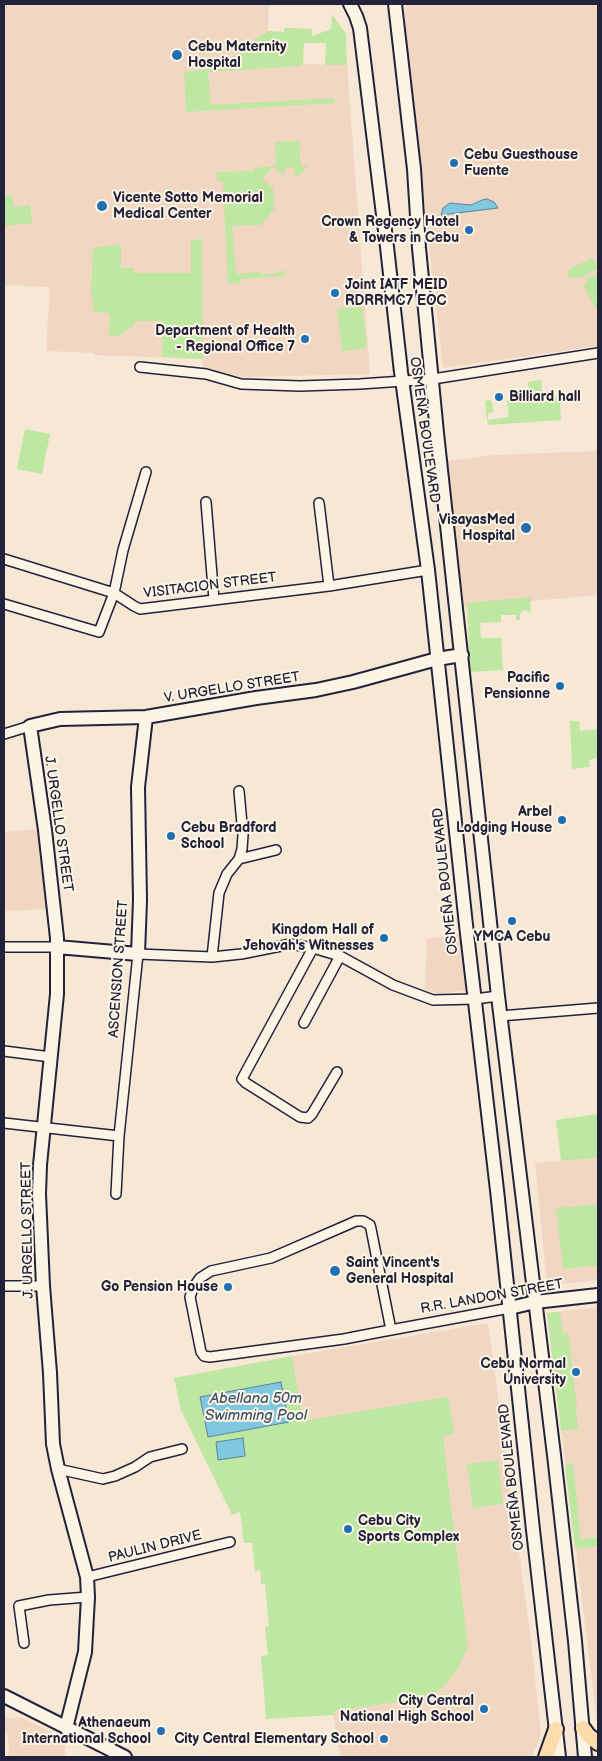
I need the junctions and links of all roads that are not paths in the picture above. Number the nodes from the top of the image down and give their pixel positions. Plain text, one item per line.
1 (350, 4) edge
2 (395, 4) edge
3 (598, 353) edge
4 (140, 367) dead end
5 (432, 379) junction
6 (402, 381) junction
7 (146, 472) dead end
8 (206, 502) dead end
9 (318, 503) dead end
10 (4, 559) edge
11 (428, 570) junction
12 (329, 586) junction
13 (114, 593) junction
14 (214, 600) junction
15 (4, 604) edge
16 (462, 655) junction
17 (437, 659) junction
18 (146, 716) junction
19 (30, 726) junction
20 (4, 734) edge
21 (239, 791) dead end
22 (276, 850) dead end
23 (239, 859) junction
24 (4, 946) edge
25 (57, 947) junction
26 (313, 948) junction
27 (138, 954) junction
28 (340, 956) junction
29 (212, 957) junction
30 (498, 996) junction
31 (476, 999) junction
32 (598, 1008) edge
33 (500, 1016) junction
34 (304, 1023) dead end
35 (4, 1051) edge
36 (51, 1057) junction
37 (337, 1072) dead end
38 (4, 1123) edge
39 (43, 1128) junction
40 (119, 1136) junction
41 (116, 1194) dead end
42 (4, 1286) edge
43 (43, 1286) junction
44 (598, 1295) edge
45 (535, 1302) junction
46 (510, 1308) junction
47 (391, 1330) junction
48 (182, 1449) dead end
49 (58, 1470) junction
50 (230, 1542) dead end
51 (86, 1577) junction
52 (88, 1597) junction
53 (24, 1643) dead end
54 (4, 1696) edge
55 (66, 1728) junction
56 (583, 1728) junction
57 (556, 1729) junction
58 (598, 1743) edge
59 (125, 1757) edge
60 (546, 1757) edge
61 (559, 1757) edge
62 (585, 1757) edge

1 - 6 main road, OSMEÑA BOULEVARD
2 - 5 main road, OSMEÑA BOULEVARD
3 - 5 street
4 - 6 street
5 - 6 street
5 - 16 main road, OSMEÑA BOULEVARD
6 - 11 main road, OSMEÑA BOULEVARD
7 - 13 street
8 - 14 street
9 - 12 street
10 - 13 street, VISITACION STREET
11 - 12 street, VISITACION STREET
11 - 17 main road, OSMEÑA BOULEVARD
12 - 14 street, VISITACION STREET
13 - 14 street, VISITACION STREET
13 - 15 street
16 - 17 main road, V. URGELLO STREET
16 - 30 main road, OSMEÑA BOULEVARD
17 - 18 main road, V. URGELLO STREET
17 - 31 main road, OSMEÑA BOULEVARD
18 - 19 main road, V. URGELLO STREET
18 - 27 main road, ASCENSION STREET
19 - 20 street, V. URGELLO STREET
19 - 25 main road, J. URGELLO STREET
21 - 23 street
22 - 23 street
23 - 29 street
24 - 25 street
25 - 27 main road
25 - 36 main road, J. URGELLO STREET
26 - 28 street
26 - 29 street
26 - 37 street
27 - 29 street
27 - 40 street, ASCENSION STREET
28 - 31 street
28 - 34 street
30 - 31 street
30 - 33 main road, OSMEÑA BOULEVARD
31 - 46 main road, OSMEÑA BOULEVARD
32 - 33 street
33 - 45 main road, OSMEÑA BOULEVARD
35 - 36 street
36 - 39 main road, J. URGELLO STREET
38 - 39 street
39 - 40 street
39 - 43 main road, J. URGELLO STREET
40 - 41 street, ASCENSION STREET
42 - 43 street
43 - 49 main road, J. URGELLO STREET
44 - 45 main road, R.R. LANDON STREET
45 - 46 main road, R.R. LANDON STREET
45 - 56 main road, OSMEÑA BOULEVARD
46 - 47 street, R.R. LANDON STREET
46 - 57 main road, OSMEÑA BOULEVARD
47 - 47 street, R.R. LANDON STREET
48 - 49 street
49 - 51 main road, J. URGELLO STREET
50 - 51 street, PAULIN DRIVE
51 - 52 main road, J. URGELLO STREET
52 - 53 street
52 - 55 main road, J. URGELLO STREET
54 - 55 main road
55 - 59 main road
56 - 58 main road
56 - 62 main road, OSMEÑA BOULEVARD
57 - 60 main road
57 - 61 main road, OSMEÑA BOULEVARD

